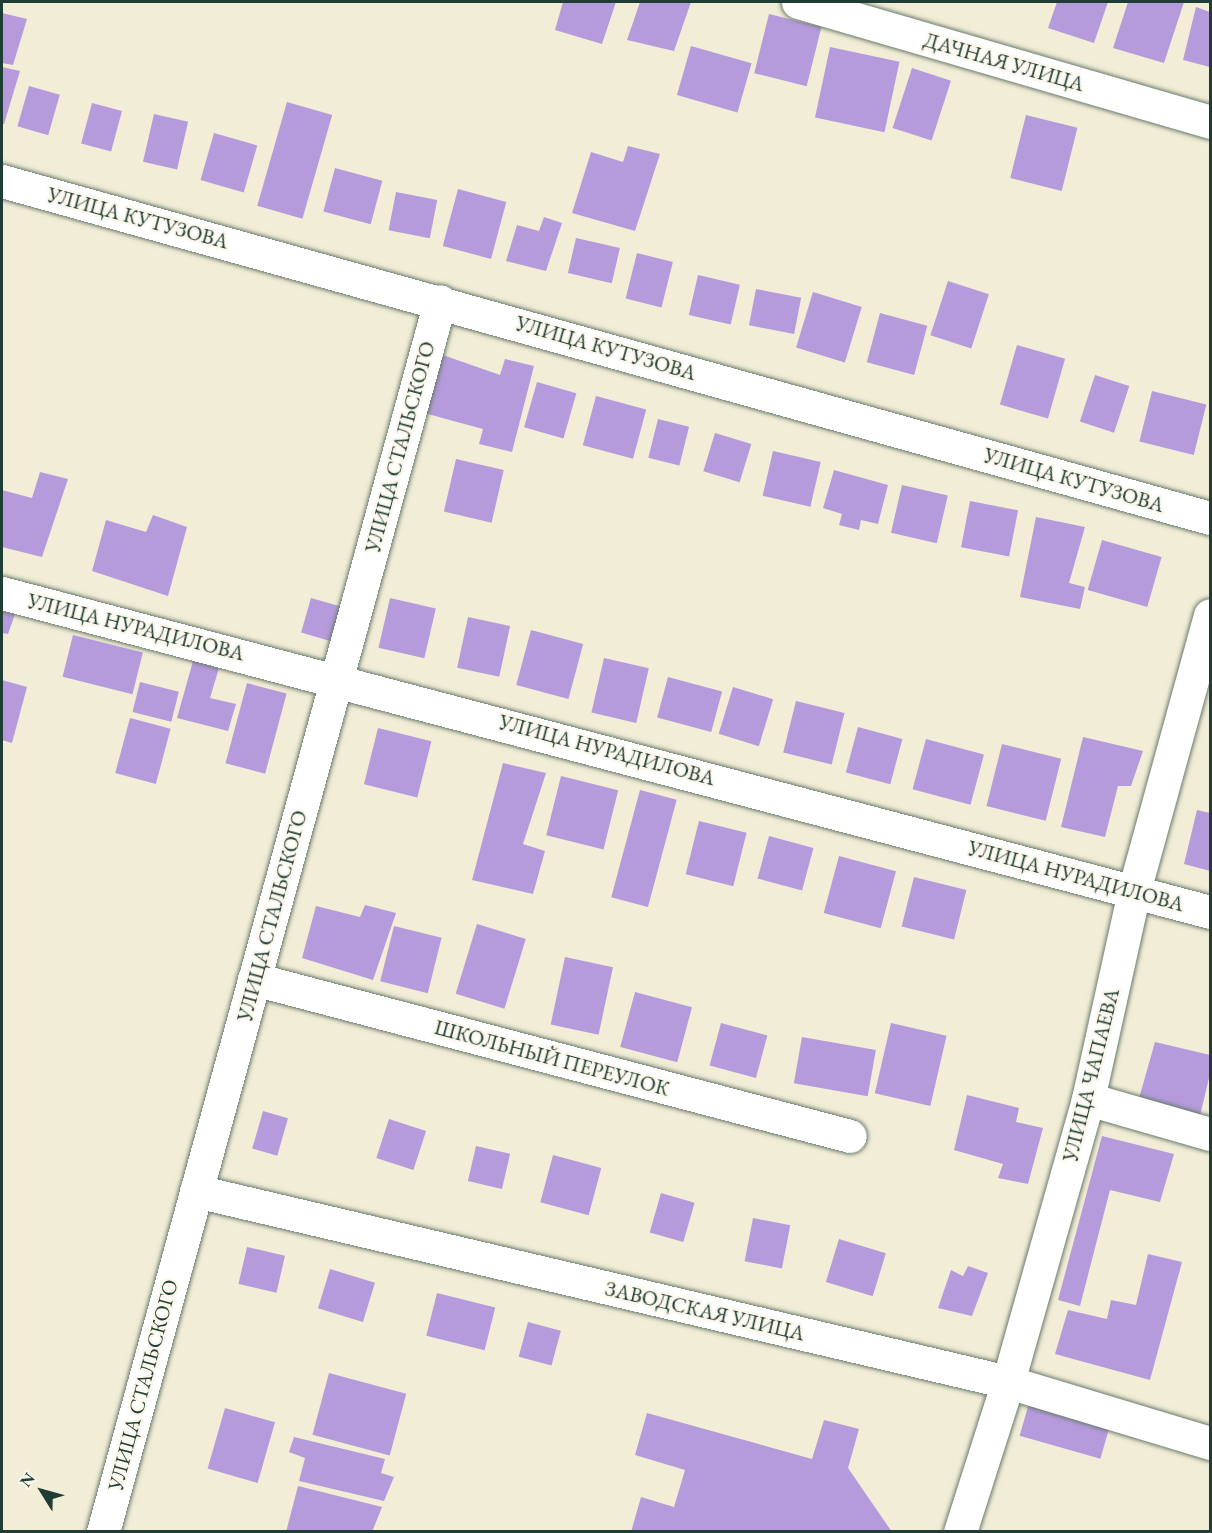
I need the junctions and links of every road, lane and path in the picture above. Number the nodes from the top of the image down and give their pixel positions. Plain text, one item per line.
1 (798, 2) edge
2 (1210, 122) edge
3 (2, 181) edge
4 (440, 301) junction
5 (1210, 518) edge
6 (2, 592) edge
7 (1210, 615) edge
8 (337, 678) junction
9 (1134, 891) junction
10 (1210, 912) edge
11 (254, 979) junction
12 (1088, 1099) junction
13 (1210, 1134) edge
14 (850, 1136) dead end
15 (196, 1191) junction
16 (1008, 1382) junction
17 (1210, 1443) edge
18 (103, 1532) edge
19 (960, 1532) edge

1 - 2 street, ДАЧНАЯ УЛИЦА
3 - 4 street, УЛИЦА КУТУЗОВА
4 - 5 street, УЛИЦА КУТУЗОВА
4 - 8 street, УЛИЦА СТАЛЬСКОГО
6 - 8 street, УЛИЦА НУРАДИЛОВА
7 - 9 street, УЛИЦА ЧАПАЕВА
8 - 9 street, УЛИЦА НУРАДИЛОВА
8 - 11 street, УЛИЦА СТАЛЬСКОГО
9 - 10 street, УЛИЦА НУРАДИЛОВА
9 - 12 street, УЛИЦА ЧАПАЕВА
11 - 14 street, ШКОЛЬНЫЙ ПЕРЕУЛОК
11 - 15 street, УЛИЦА СТАЛЬСКОГО
12 - 13 street
12 - 16 street, УЛИЦА ЧАПАЕВА
15 - 16 street, ЗАВОДСКАЯ УЛИЦА
15 - 18 street, УЛИЦА СТАЛЬСКОГО
16 - 17 street, ЗАВОДСКАЯ УЛИЦА
16 - 19 street, УЛИЦА ЧАПАЕВА

